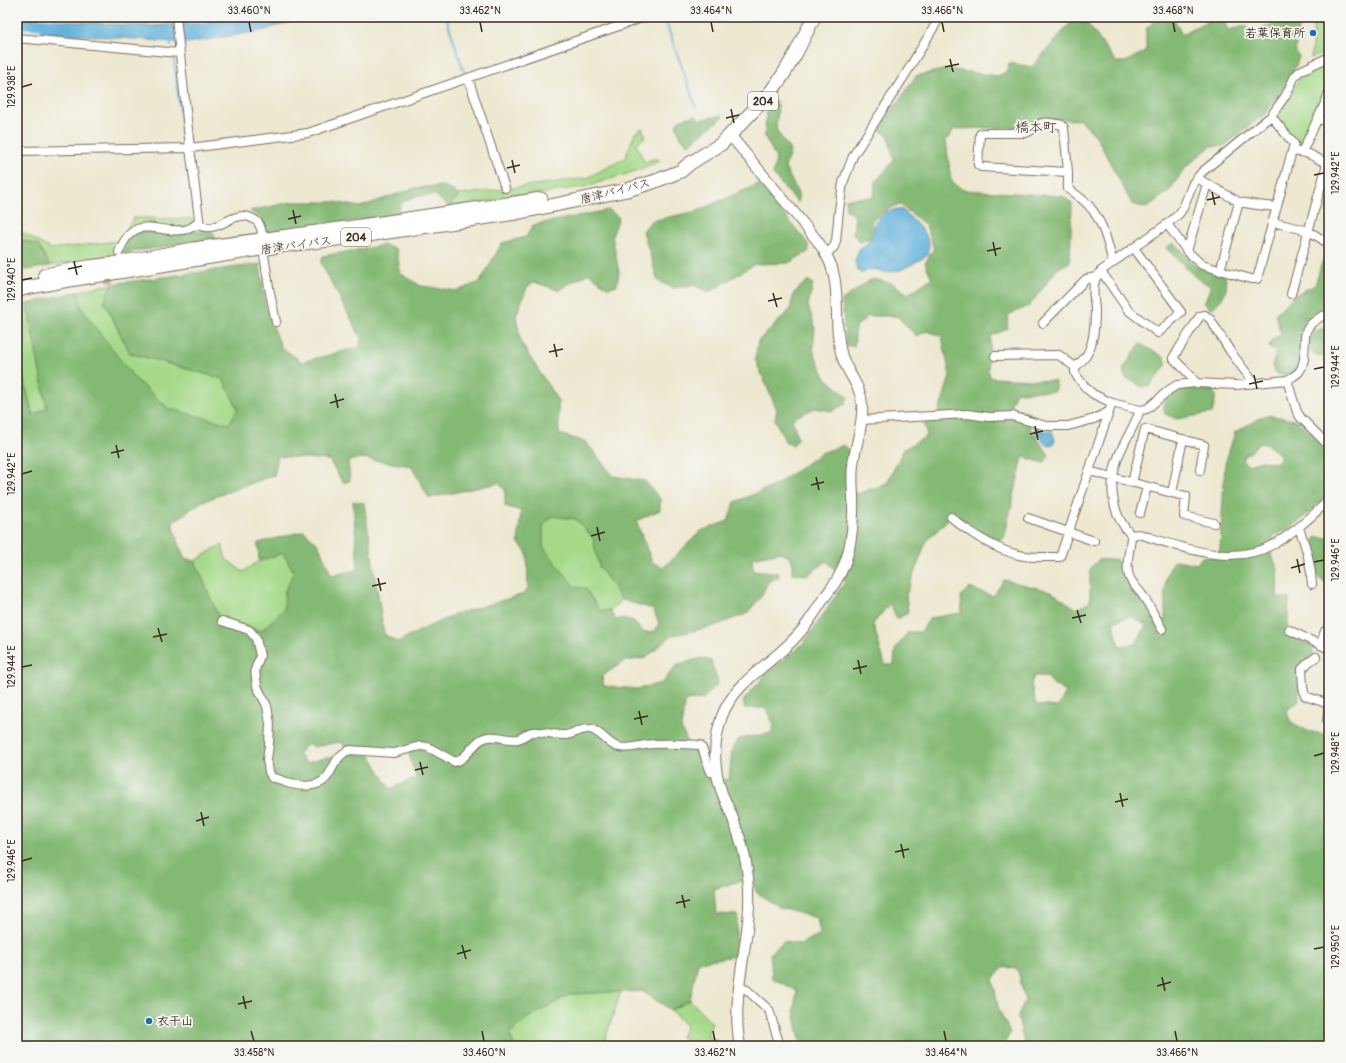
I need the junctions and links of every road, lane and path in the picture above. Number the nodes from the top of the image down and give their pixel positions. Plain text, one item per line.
1 (176, 17) edge
2 (645, 17) edge
3 (814, 17) edge
4 (940, 17) edge
5 (17, 38) edge
6 (179, 53) junction
7 (1329, 57) edge
8 (468, 78) junction
9 (1329, 92) edge
10 (1271, 116) junction
11 (1318, 118) junction
12 (1329, 123) edge
13 (730, 135) junction
14 (190, 148) junction
15 (17, 151) edge
16 (1302, 152) junction
17 (1292, 153) junction
18 (1328, 164) edge
19 (1068, 172) junction
20 (1197, 178) junction
21 (1206, 184) junction
22 (505, 188) dead end
23 (1239, 202) junction
24 (1277, 206) junction
25 (199, 222) junction
26 (1272, 222) junction
27 (1167, 224) junction
28 (1309, 231) junction
29 (1329, 244) edge
30 (263, 245) junction
31 (1134, 248) junction
32 (1187, 251) junction
33 (119, 252) tunnel mouth
34 (826, 254) junction
35 (1113, 263) junction
36 (1220, 271) junction
37 (1099, 274) junction
38 (17, 282) edge
39 (17, 291) edge
40 (1291, 294) dead end
41 (1329, 315) edge
42 (276, 322) dead end
43 (1044, 323) dead end
44 (995, 356) dead end
45 (1075, 367) junction
46 (1287, 380) junction
47 (1196, 383) junction
48 (1254, 383) junction
49 (1112, 404) junction
50 (1140, 410) junction
51 (1108, 412) junction
52 (861, 420) junction
53 (1183, 439) junction
54 (1329, 446) edge
55 (1200, 470) dead end
56 (1089, 471) junction
57 (1113, 478) junction
58 (1132, 483) junction
59 (1147, 487) junction
60 (1172, 492) junction
61 (1329, 500) edge
62 (1140, 513) dead end
63 (951, 517) dead end
64 (1028, 518) dead end
65 (1214, 523) dead end
66 (1299, 528) junction
67 (1069, 532) junction
68 (1131, 535) junction
69 (1094, 541) dead end
70 (1312, 584) dead end
71 (222, 621) dead end
72 (1162, 628) dead end
73 (1288, 630) dead end
74 (1329, 632) edge
75 (1320, 645) junction
76 (1329, 649) edge
77 (1316, 657) dead end
78 (1329, 703) edge
79 (1327, 721) dead end
80 (716, 773) junction
81 (739, 987) junction
82 (740, 1046) edge
83 (780, 1046) edge

1 - 6 street
2 - 8 street
3 - 13 highway, 唐津バイパス / 204
4 - 34 street
5 - 6 street
6 - 14 street
7 - 10 street
8 - 14 street
8 - 22 street
9 - 11 street
10 - 17 street
10 - 20 street
11 - 12 street
11 - 16 street
13 - 30 highway, 唐津バイパス / 204
13 - 34 street
14 - 15 street
14 - 25 street
16 - 17 street
16 - 18 street
17 - 24 street
18 - 28 street
19 - 19 street
19 - 35 street
20 - 21 street
20 - 27 street
21 - 23 street
21 - 32 street
23 - 24 street
23 - 36 street
24 - 26 street
25 - 30 street
25 - 33 street
26 - 28 street
26 - 36 street
27 - 31 street
27 - 32 street
28 - 29 street
28 - 40 street
30 - 38 highway, 唐津バイパス / 204
30 - 39 highway, 唐津バイパス / 204
30 - 42 street
31 - 35 street
31 - 37 street
32 - 36 street
34 - 52 street
35 - 37 street
37 - 43 street
37 - 45 street
41 - 46 street
44 - 45 street
45 - 49 street
46 - 48 street
46 - 54 street
47 - 48 street
47 - 48 street
47 - 50 street
49 - 50 street
49 - 51 street
50 - 57 street
51 - 52 street
51 - 56 street
52 - 80 street
53 - 55 street
53 - 58 street
53 - 60 street
56 - 57 street
56 - 67 street
57 - 58 street
57 - 68 street
58 - 59 street
59 - 60 street
59 - 62 street
60 - 65 street
61 - 66 street
63 - 67 street
64 - 67 street
66 - 68 street
66 - 70 street
67 - 69 street
68 - 72 street
71 - 80 street
73 - 75 street
74 - 75 street
75 - 76 street
77 - 78 street
78 - 79 street
80 - 81 street
81 - 82 street
81 - 83 street

